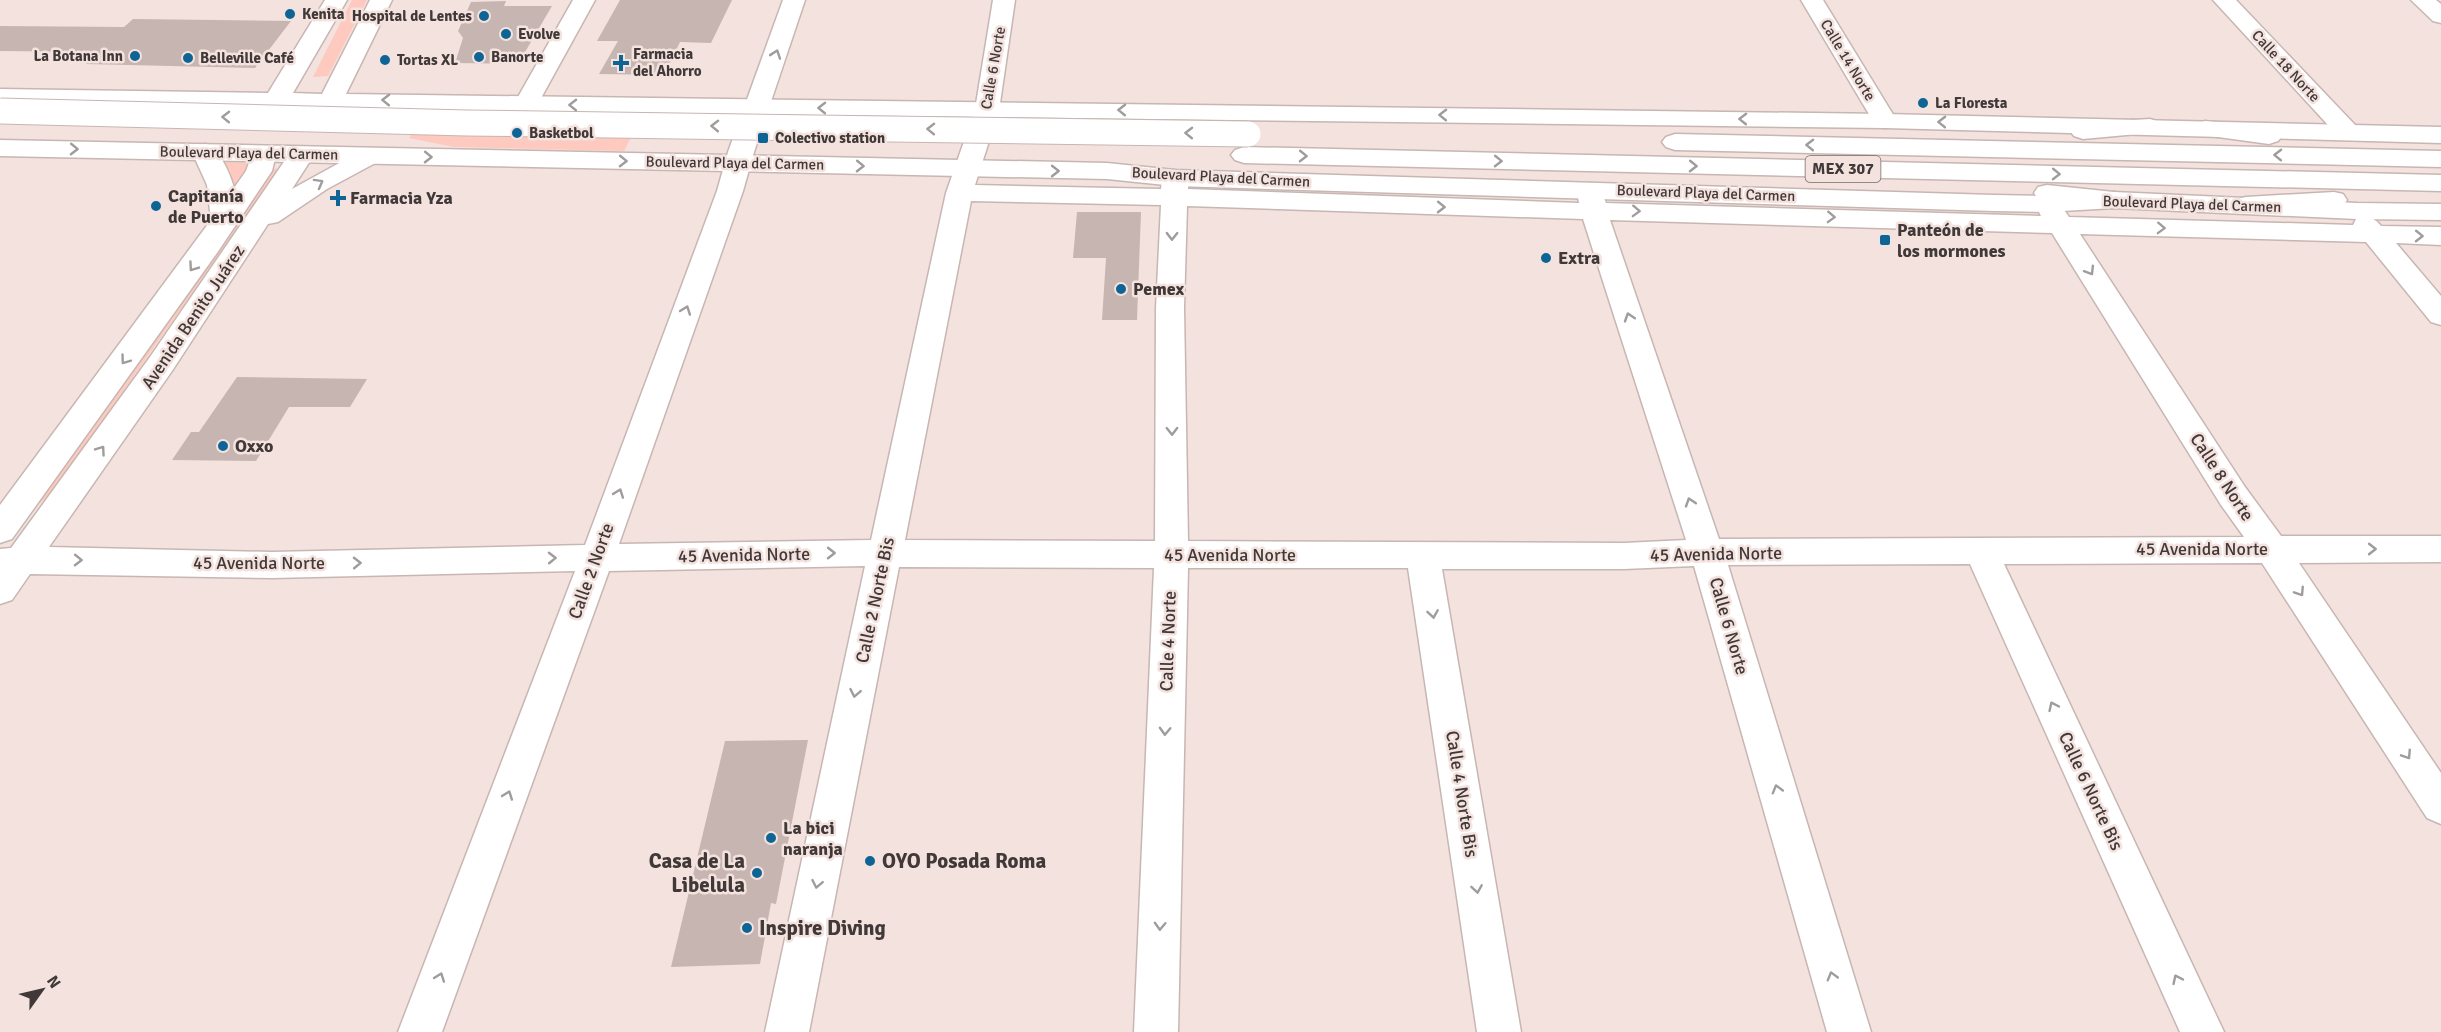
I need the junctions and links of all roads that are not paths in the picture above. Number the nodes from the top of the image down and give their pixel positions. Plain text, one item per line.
1 (336, 0) edge
2 (381, 0) edge
3 (585, 0) edge
4 (794, 0) edge
5 (1004, 0) edge
6 (1812, 0) edge
7 (2224, 0) edge
8 (2422, 0) edge
9 (2441, 16) edge
10 (368, 73) junction
11 (0, 96) edge
12 (275, 100) junction
13 (331, 102) junction
14 (516, 104) junction
15 (757, 108) junction
16 (987, 110) junction
17 (0, 111) edge
18 (1885, 120) junction
19 (2150, 127) junction
20 (2205, 129) junction
21 (0, 130) edge
22 (2348, 132) junction
23 (2441, 135) edge
24 (1851, 146) junction
25 (0, 148) edge
26 (205, 152) junction
27 (263, 154) junction
28 (301, 155) junction
29 (370, 156) junction
30 (1244, 156) junction
31 (2441, 157) edge
32 (737, 163) junction
33 (1839, 169) junction
34 (962, 181) junction
35 (2441, 183) edge
36 (1424, 185) junction
37 (1174, 188) junction
38 (2441, 192) edge
39 (1593, 200) junction
40 (2114, 200) junction
41 (1283, 202) junction
42 (2246, 204) junction
43 (1380, 205) junction
44 (2357, 211) junction
45 (2441, 212) edge
46 (2054, 214) junction
47 (239, 224) junction
48 (2372, 235) junction
49 (2441, 236) edge
50 (2441, 315) edge
51 (0, 530) edge
52 (2271, 549) junction
53 (2441, 549) edge
54 (1981, 550) junction
55 (1707, 552) junction
56 (885, 553) junction
57 (1171, 554) junction
58 (1423, 556) junction
59 (595, 557) junction
60 (10, 562) edge
61 (0, 590) edge
62 (2441, 806) edge
63 (420, 1032) edge
64 (787, 1032) edge
65 (1156, 1032) edge
66 (1499, 1032) edge
67 (1849, 1032) edge
68 (2202, 1032) edge

1 - 12 main road, Avenida Benito Juárez
2 - 10 main road, Avenida Benito Juárez
3 - 14 main road
15 -> 4 main road
5 - 16 main road, Calle 6 Norte
6 - 18 main road, Calle 14 Norte
7 - 22 main road, Calle 18 Norte
8 - 9 main road
10 - 13 main road, Avenida Benito Juárez
10 - 14 main road
11 - 12 main road
12 - 13 main road
12 - 27 main road, Avenida Benito Juárez
14 -> 13 main road
13 - 28 main road, Avenida Benito Juárez
15 -> 14 main road
16 -> 15 main road
15 - 32 main road, Calle 2 Norte
18 -> 16 main road
16 - 34 main road, Calle 6 Norte
30 -> 17 main road, MEX 307, bridge
19 -> 18 main road
19 - 20 main road
19 - 24 main road
20 - 22 main road
20 - 31 main road
21 -> 30 main road, MEX 307
22 - 23 main road
24 -> 30 main road, MEX 307
31 -> 24 main road, MEX 307
25 -> 26 main road, Boulevard Playa del Carmen
26 - 27 main road, Boulevard Playa del Carmen
26 - 47 main road
27 - 28 main road, Boulevard Playa del Carmen
27 - 47 main road, Avenida Benito Juárez
28 - 29 main road, Boulevard Playa del Carmen
28 - 47 main road, Avenida Benito Juárez
29 -> 32 main road, Boulevard Playa del Carmen
47 -> 29 main road
30 -> 33 main road, MEX 307
30 - 36 main road, Boulevard Playa del Carmen
30 - 37 main road, Boulevard Playa del Carmen
30 - 41 main road
32 -> 34 main road, Boulevard Playa del Carmen
59 -> 32 main road, Calle 2 Norte
33 -> 35 main road, MEX 307
33 - 40 main road
34 - 37 main road, Boulevard Playa del Carmen
34 - 56 main road, Calle 2 Norte Bis
36 - 39 main road, Boulevard Playa del Carmen
36 - 43 main road
37 - 41 main road
37 -> 57 main road, Calle 4 Norte
38 - 42 main road
43 -> 39 main road
39 -> 46 main road
55 -> 39 main road, Calle 6 Norte
40 - 42 main road, Boulevard Playa del Carmen
40 - 46 main road, Boulevard Playa del Carmen
41 - 43 main road
42 - 44 main road, Boulevard Playa del Carmen
44 - 45 main road, Boulevard Playa del Carmen
44 - 48 main road
46 -> 48 main road
46 -> 52 main road, Calle 8 Norte
47 -> 51 main road, Avenida Benito Juárez
60 -> 47 main road, Avenida Benito Juárez
48 -> 49 main road
48 - 50 main road
52 -> 53 main road, 45 Avenida Norte
52 - 54 main road, 45 Avenida Norte
52 -> 62 main road, Calle 8 Norte
54 - 55 main road, 45 Avenida Norte
68 -> 54 main road, Calle 6 Norte Bis
55 - 58 main road, 45 Avenida Norte
67 -> 55 main road, Calle 6 Norte
56 - 57 main road, 45 Avenida Norte
59 -> 56 main road, 45 Avenida Norte
56 -> 64 main road, Calle 2 Norte Bis
57 - 58 main road, 45 Avenida Norte
57 -> 65 main road, Calle 4 Norte
58 -> 66 main road, Calle 4 Norte Bis
60 -> 59 main road, 45 Avenida Norte
63 -> 59 main road, Calle 2 Norte
60 - 61 main road, Avenida Benito Juárez

